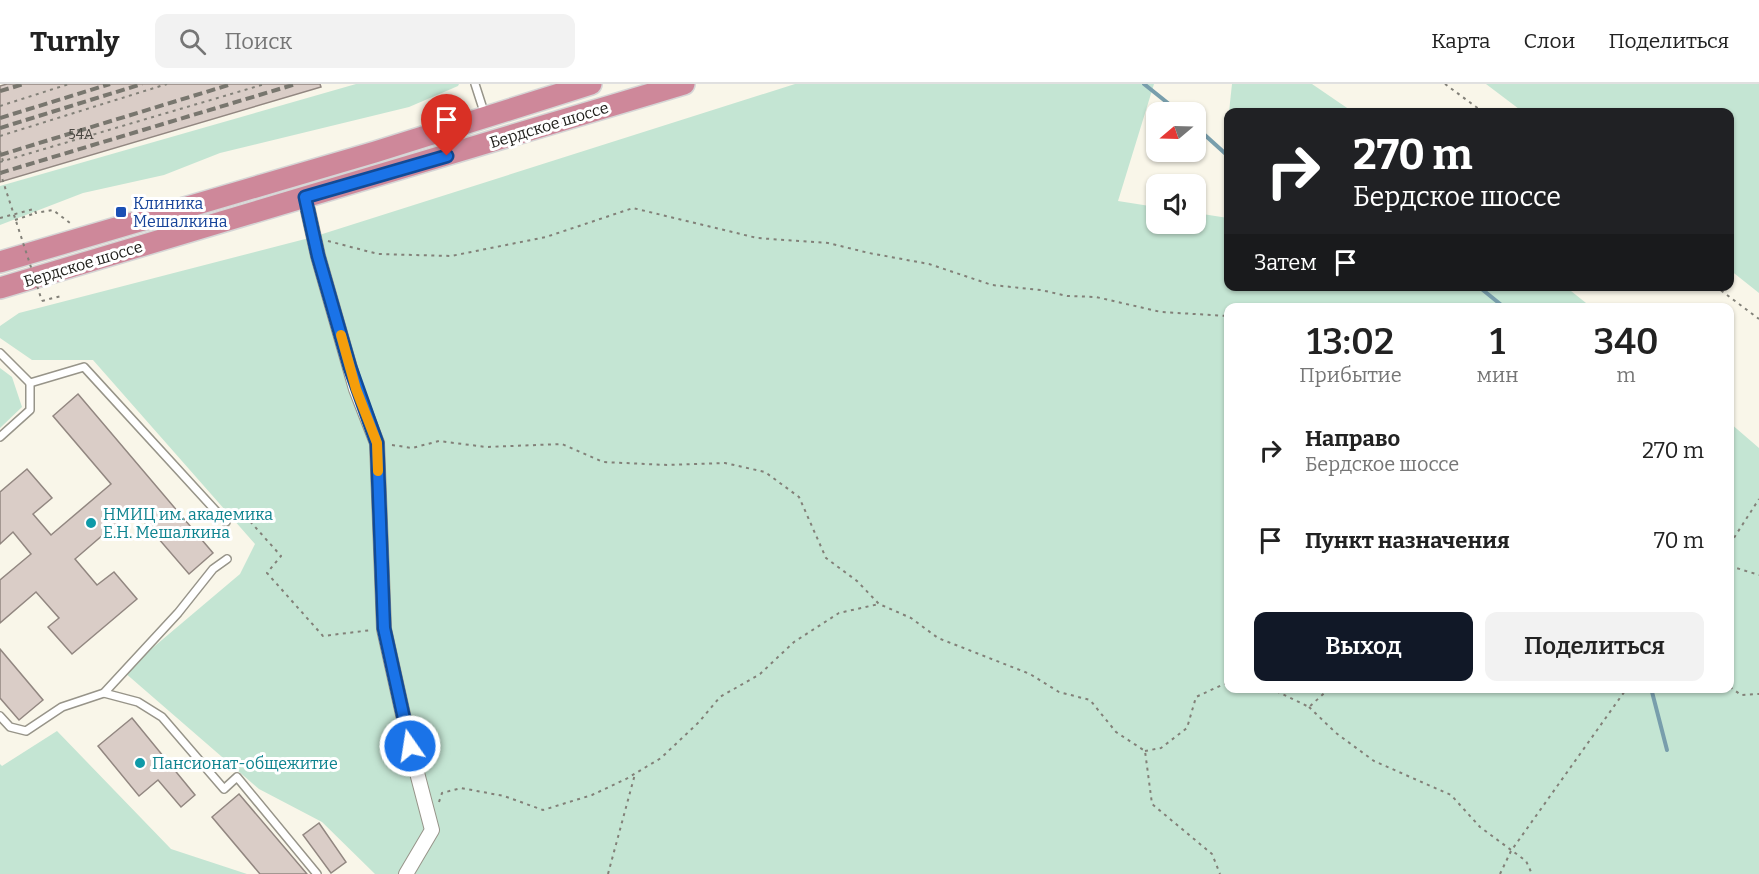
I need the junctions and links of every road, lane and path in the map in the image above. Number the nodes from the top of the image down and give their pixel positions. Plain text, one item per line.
1 (69, 84) edge
2 (167, 84) edge
3 (265, 84) edge
4 (475, 84) edge
5 (591, 84) edge
6 (684, 84) edge
7 (1445, 84) edge
8 (0, 106) edge
9 (1478, 108) edge
10 (486, 117) junction
11 (0, 136) edge
12 (0, 150) edge
13 (2, 162) edge
14 (0, 172) edge
15 (305, 197) junction
16 (36, 213) junction
17 (0, 218) edge
18 (15, 220) junction
19 (69, 223) dead end
20 (313, 237) junction
21 (0, 262) edge
22 (0, 288) edge
23 (1723, 291) edge
24 (61, 296) dead end
25 (1224, 316) edge
26 (1759, 319) edge
27 (0, 353) edge
28 (30, 383) junction
29 (0, 436) edge
30 (377, 443) junction
31 (1759, 499) edge
32 (226, 522) joint
33 (1734, 538) edge
34 (226, 559) dead end
35 (1734, 567) edge
36 (1759, 575) edge
37 (879, 603) junction
38 (384, 628) junction
39 (1224, 684) edge
40 (1734, 690) edge
41 (104, 693) junction
42 (1280, 693) edge
43 (1324, 693) edge
44 (1623, 693) edge
45 (1759, 694) edge
46 (1309, 707) junction
47 (0, 716) edge
48 (1145, 751) junction
49 (635, 774) junction
50 (439, 802) dead end
51 (1511, 851) junction
52 (317, 874) edge
53 (406, 874) edge
54 (608, 874) edge
55 (1220, 874) edge
56 (1500, 874) edge
57 (1532, 874) edge

1 - 8 path
2 - 11 path
3 - 13 path
4 - 10 lane
5 - 10 highway, Бердское шоссе
6 - 15 highway, Бердское шоссе
7 - 9 path
10 - 21 highway, Бердское шоссе
12 - 13 path
14 - 18 path, bridge
15 - 20 street
15 - 22 highway, Бердское шоссе
16 - 17 path
16 - 18 path
16 - 19 path
18 - 24 path, bridge
20 - 25 path
20 - 30 street
23 - 26 path
27 - 28 lane
28 - 29 lane
28 - 32 lane
30 - 37 path
30 - 38 street
31 - 33 path
32 - 38 path
34 - 41 lane
35 - 36 path
37 - 48 path
37 - 49 path
38 - 53 street
39 - 48 path
40 - 45 path
41 - 47 lane
41 - 52 lane
42 - 46 path
43 - 46 path
44 - 51 path
46 - 51 path
48 - 55 path
49 - 50 path
49 - 54 path
51 - 56 path
51 - 57 path

